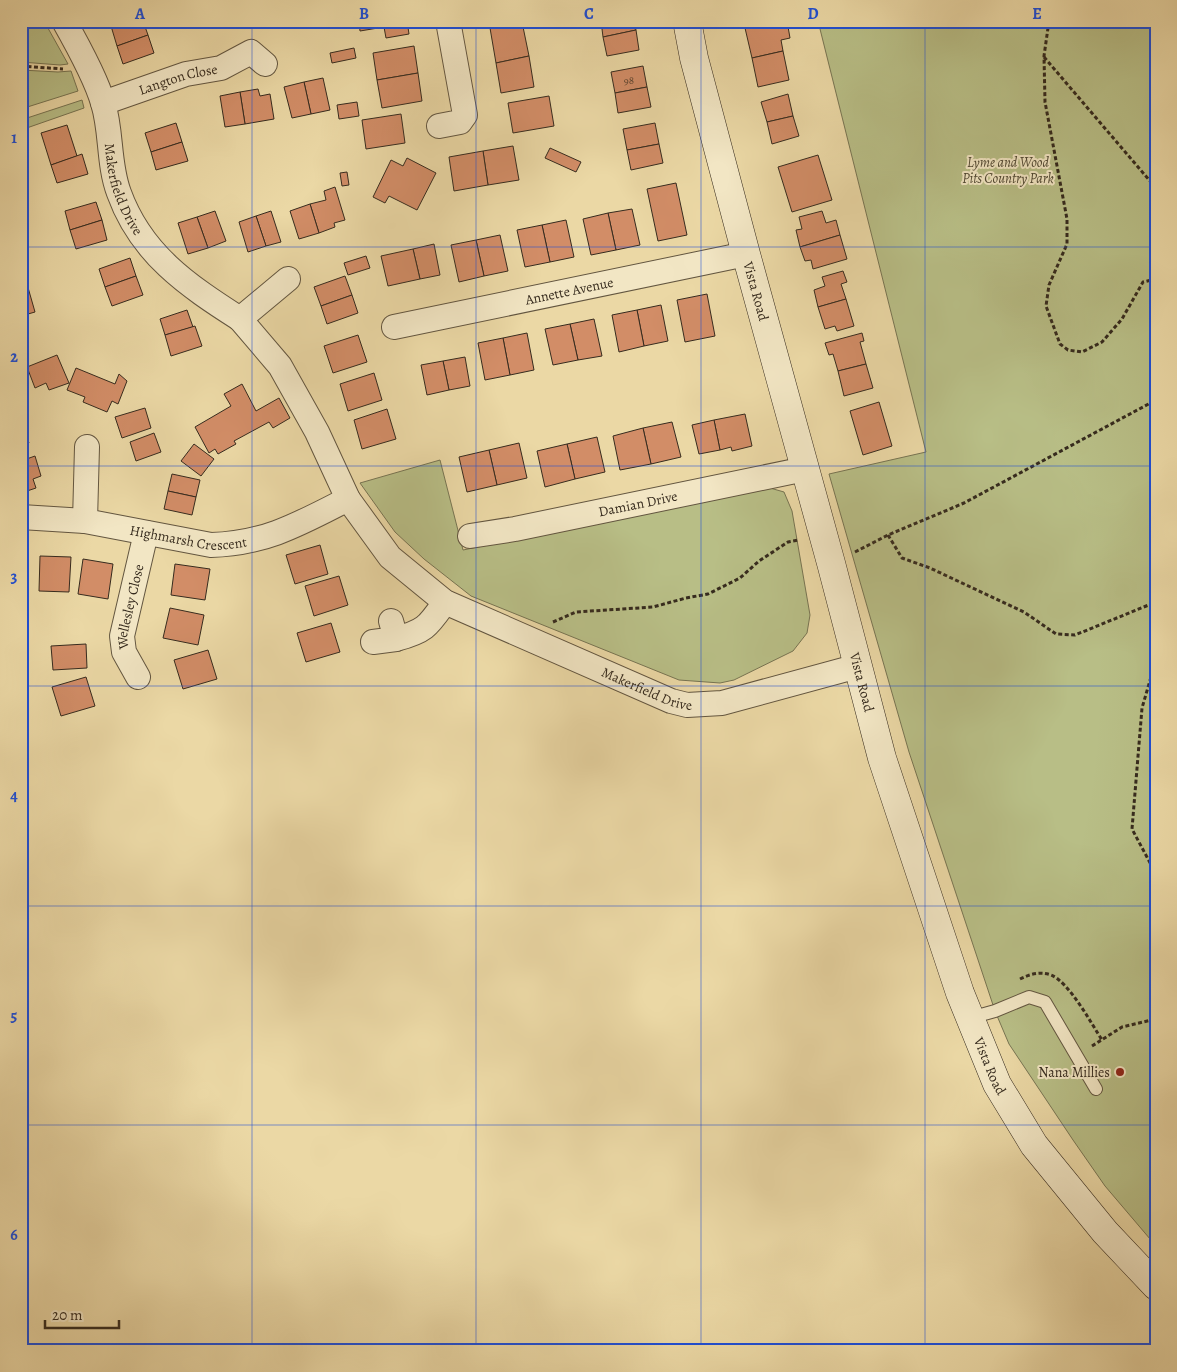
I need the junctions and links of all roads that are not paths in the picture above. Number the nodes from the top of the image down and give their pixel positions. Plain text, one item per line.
1 (64, 21) edge
2 (448, 21) edge
3 (687, 21) edge
4 (253, 52) dead end
5 (103, 103) junction
6 (439, 126) dead end
7 (746, 254) junction
8 (288, 279) dead end
9 (240, 318) junction
10 (394, 327) dead end
11 (87, 447) dead end
12 (805, 470) junction
13 (348, 500) junction
14 (21, 517) edge
15 (85, 521) junction
16 (146, 533) junction
17 (470, 536) dead end
18 (445, 602) junction
19 (387, 634) dead end
20 (858, 666) junction
21 (138, 677) dead end
22 (970, 1018) junction
23 (1096, 1089) dead end
24 (1156, 1286) edge

1 - 5 street, Makerfield Drive
2 - 6 street
3 - 7 main road, Vista Road
4 - 5 street, Langton Close
5 - 9 street, Makerfield Drive
7 - 10 street, Annette Avenue
7 - 12 main road, Vista Road
8 - 9 street
9 - 13 street, Makerfield Drive
11 - 15 street
12 - 17 street, Damian Drive
12 - 20 main road, Vista Road
13 - 16 street, Highmarsh Crescent
13 - 18 street, Makerfield Drive
14 - 15 street, Highmarsh Crescent
15 - 16 street, Highmarsh Crescent
16 - 21 street, Wellesley Close
18 - 19 street
18 - 20 street, Makerfield Drive
20 - 22 main road, Vista Road
22 - 23 lane
22 - 24 main road, Vista Road

